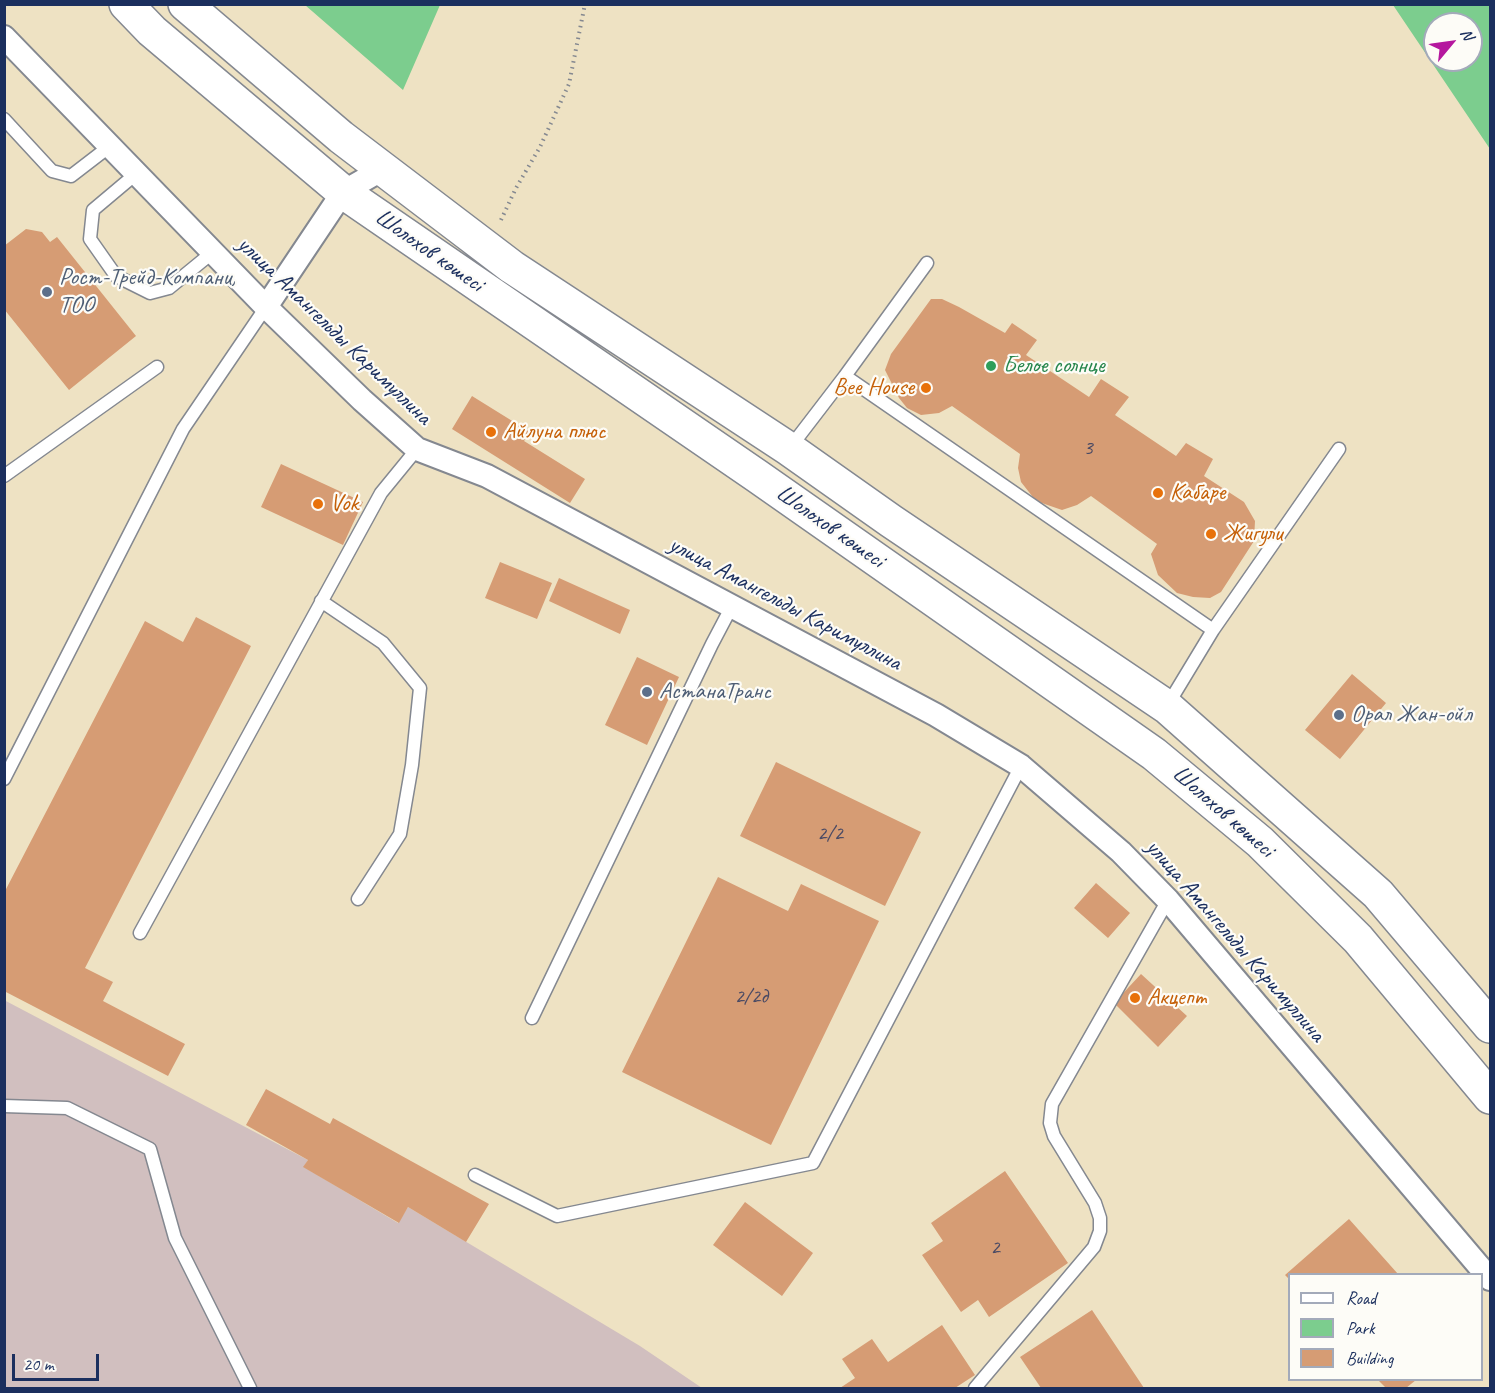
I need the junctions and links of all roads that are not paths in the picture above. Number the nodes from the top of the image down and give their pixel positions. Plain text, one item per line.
1 (126, 4) edge
2 (185, 4) edge
3 (6, 41) edge
4 (4, 119) edge
5 (110, 146) junction
6 (383, 170) junction
7 (137, 173) junction
8 (343, 192) junction
9 (213, 252) junction
10 (927, 263) dead end
11 (266, 306) junction
12 (157, 367) dead end
13 (844, 376) junction
14 (417, 448) junction
15 (789, 449) junction
16 (1339, 449) dead end
17 (4, 476) edge
18 (321, 601) junction
19 (732, 606) junction
20 (1213, 630) junction
21 (1167, 707) junction
22 (1021, 766) junction
23 (6, 774) edge
24 (358, 899) dead end
25 (1168, 900) junction
26 (141, 933) dead end
27 (532, 1017) dead end
28 (1491, 1026) edge
29 (1491, 1097) edge
30 (4, 1106) edge
31 (475, 1175) dead end
32 (1491, 1279) edge
33 (250, 1389) edge
34 (975, 1389) edge

1 - 8 highway, Шолохов көшесі
2 - 6 highway, Шолохов көшесі
3 - 5 street, улица Амангельды Каримуллина
4 - 5 lane
5 - 7 street, улица Амангельды Каримуллина
6 - 8 street
6 - 15 highway, Шолохов көшесі
7 - 9 street, улица Амангельды Каримуллина
7 - 9 lane
8 - 11 street
8 - 29 highway, Шолохов көшесі
9 - 11 street, улица Амангельды Каримуллина
10 - 13 lane
11 - 14 street, улица Амангельды Каримуллина
11 - 23 lane
12 - 17 lane
13 - 15 lane
13 - 20 lane
14 - 18 lane
14 - 19 street, улица Амангельды Каримуллина
15 - 21 highway, Шолохов көшесі
16 - 20 lane
18 - 24 lane
18 - 26 lane
19 - 22 street, улица Амангельды Каримуллина
19 - 27 lane
20 - 21 lane
21 - 28 highway, Шолохов көшесі
22 - 25 street, улица Амангельды Каримуллина
22 - 31 lane
25 - 32 street, улица Амангельды Каримуллина
25 - 34 lane
30 - 33 lane

